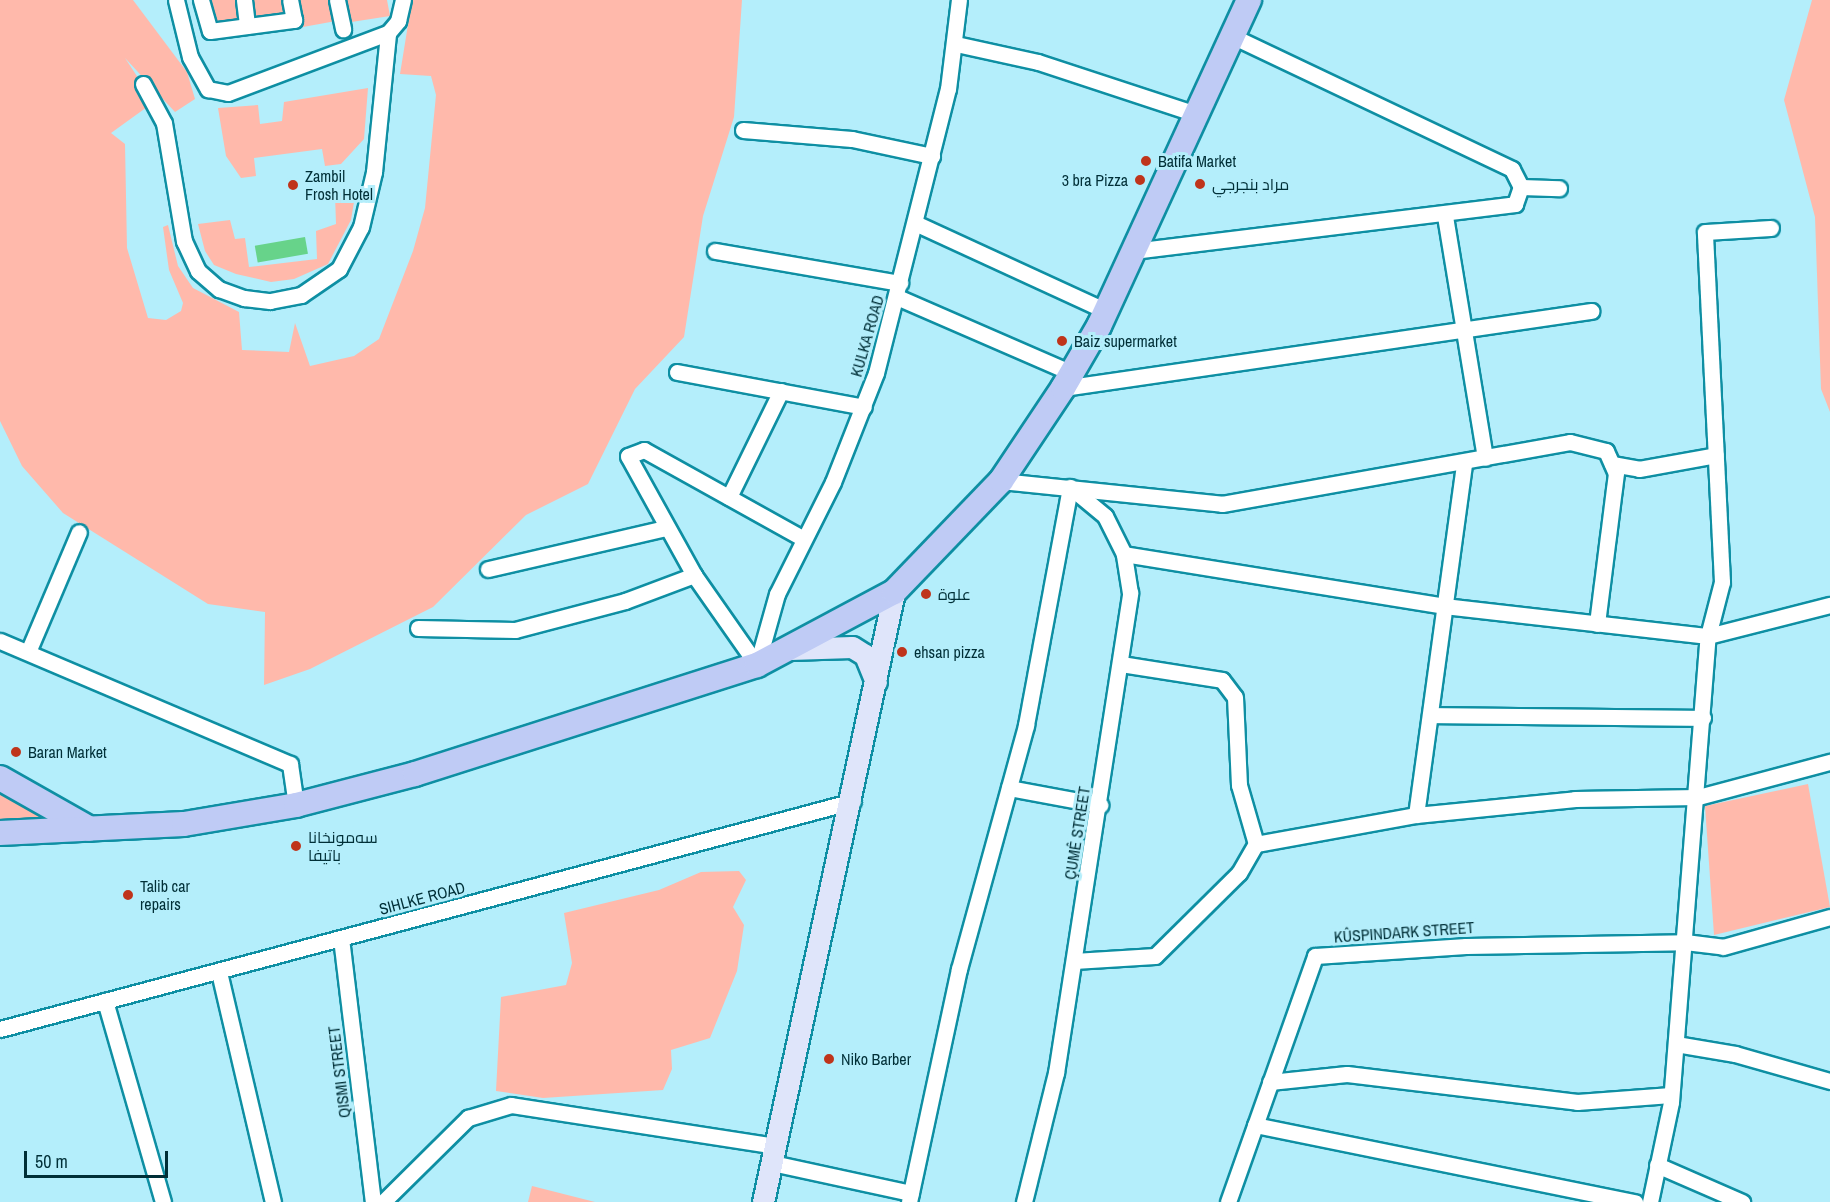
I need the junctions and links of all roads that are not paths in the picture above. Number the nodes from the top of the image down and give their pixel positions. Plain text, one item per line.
1 (176, 0) edge
2 (201, 0) edge
3 (244, 0) edge
4 (291, 0) edge
5 (338, 0) edge
6 (403, 0) edge
7 (959, 0) edge
8 (1249, 0) edge
9 (247, 26) junction
10 (343, 28) dead end
11 (388, 33) junction
12 (1232, 36) junction
13 (956, 44) junction
14 (143, 84) dead end
15 (1196, 114) junction
16 (742, 130) dead end
17 (932, 156) junction
18 (1521, 187) junction
19 (1559, 188) dead end
20 (1444, 216) junction
21 (915, 223) junction
22 (1771, 228) dead end
23 (715, 251) dead end
24 (1133, 251) junction
25 (899, 290) junction
26 (1106, 310) junction
27 (1591, 311) dead end
28 (1460, 328) junction
29 (677, 372) dead end
30 (1067, 381) junction
31 (782, 391) junction
32 (864, 407) junction
33 (1716, 455) junction
34 (1485, 458) junction
35 (1464, 463) junction
36 (1612, 464) junction
37 (1002, 481) junction
38 (1070, 488) junction
39 (729, 497) junction
40 (666, 528) junction
41 (79, 532) dead end
42 (802, 538) junction
43 (1124, 554) junction
44 (488, 569) dead end
45 (694, 575) junction
46 (894, 592) junction
47 (1830, 605) edge
48 (1444, 606) junction
49 (1597, 624) junction
50 (418, 628) dead end
51 (1708, 636) junction
52 (0, 641) edge
53 (785, 649) junction
54 (28, 652) junction
55 (1121, 664) junction
56 (757, 665) junction
57 (876, 682) junction
58 (1430, 715) junction
59 (1703, 718) junction
60 (1830, 762) edge
61 (0, 777) edge
62 (1009, 788) junction
63 (1698, 797) junction
64 (853, 801) junction
65 (296, 805) junction
66 (1100, 805) junction
67 (1416, 815) junction
68 (90, 829) junction
69 (0, 833) edge
70 (1256, 844) junction
71 (1830, 917) edge
72 (341, 938) junction
73 (1685, 942) junction
74 (1074, 961) junction
75 (219, 972) junction
76 (105, 1001) junction
77 (0, 1029) edge
78 (1676, 1044) junction
79 (1830, 1081) edge
80 (1270, 1082) junction
81 (1671, 1095) junction
82 (1255, 1125) junction
83 (774, 1154) junction
84 (1657, 1165) junction
85 (910, 1197) edge
86 (163, 1202) edge
87 (273, 1202) edge
88 (373, 1202) edge
89 (383, 1202) edge
90 (763, 1202) edge
91 (1024, 1202) edge
92 (1228, 1202) edge
93 (1635, 1202) edge
94 (1650, 1202) edge
95 (1742, 1202) edge

1 - 11 street
2 - 9 street
3 - 9 street
4 - 9 street
5 - 10 street
6 - 11 street
7 - 13 street, KULKA ROAD
8 - 12 main road
11 - 14 street
12 - 15 main road
12 - 18 street
13 - 15 street
13 - 17 street, KULKA ROAD
15 - 24 main road
16 - 17 street
17 - 21 street, KULKA ROAD
18 - 19 street
18 - 20 street
20 - 24 street
20 - 28 street
21 - 25 street, KULKA ROAD
21 - 26 street
22 - 33 street
23 - 25 street
24 - 26 main road
25 - 30 street
25 - 32 street, KULKA ROAD
26 - 30 main road
27 - 28 street
28 - 30 street
28 - 34 street
29 - 31 street
30 - 37 main road
31 - 32 street
31 - 39 street
32 - 42 street, KULKA ROAD
33 - 36 street
33 - 51 street
34 - 35 street
34 - 36 street
35 - 38 street
35 - 48 street
36 - 49 street
37 - 38 street
37 - 46 main road
38 - 43 street, ÇUMÊ STREET
38 - 62 street
39 - 40 street
39 - 42 street
40 - 44 street
40 - 45 street
41 - 54 street
42 - 56 street, KULKA ROAD
43 - 48 street
43 - 55 street, ÇUMÊ STREET
45 - 50 street
45 - 56 street
46 - 53 main road
46 - 57 main road
47 - 51 street
48 - 49 street
48 - 58 street
49 - 51 street
51 - 59 street
52 - 54 street
53 - 56 main road
53 - 57 main road
54 - 65 street
55 - 66 street, ÇUMÊ STREET
55 - 70 street
56 - 65 main road
57 - 64 main road
58 - 59 street
58 - 67 street
59 - 63 street
60 - 63 street
61 - 68 main road
62 - 66 street
62 - 85 street
63 - 67 street
63 - 73 street
64 - 72 street, SIHLKE ROAD
64 - 83 main road
65 - 68 main road
66 - 74 street, ÇUMÊ STREET
67 - 70 street
68 - 69 main road
70 - 74 street
71 - 73 street
72 - 75 street, SIHLKE ROAD
72 - 88 street, QISMI STREET
73 - 78 street
73 - 80 street, KÛSPINDARK STREET
74 - 91 street, ÇUMÊ STREET
75 - 76 street, SIHLKE ROAD
75 - 87 street
76 - 77 street, SIHLKE ROAD
76 - 86 street
78 - 79 street
78 - 81 street
80 - 81 street
80 - 82 street, KÛSPINDARK STREET
81 - 84 street
82 - 92 street, KÛSPINDARK STREET
82 - 93 street
83 - 85 street
83 - 89 street
83 - 90 main road
84 - 94 street
84 - 95 street

